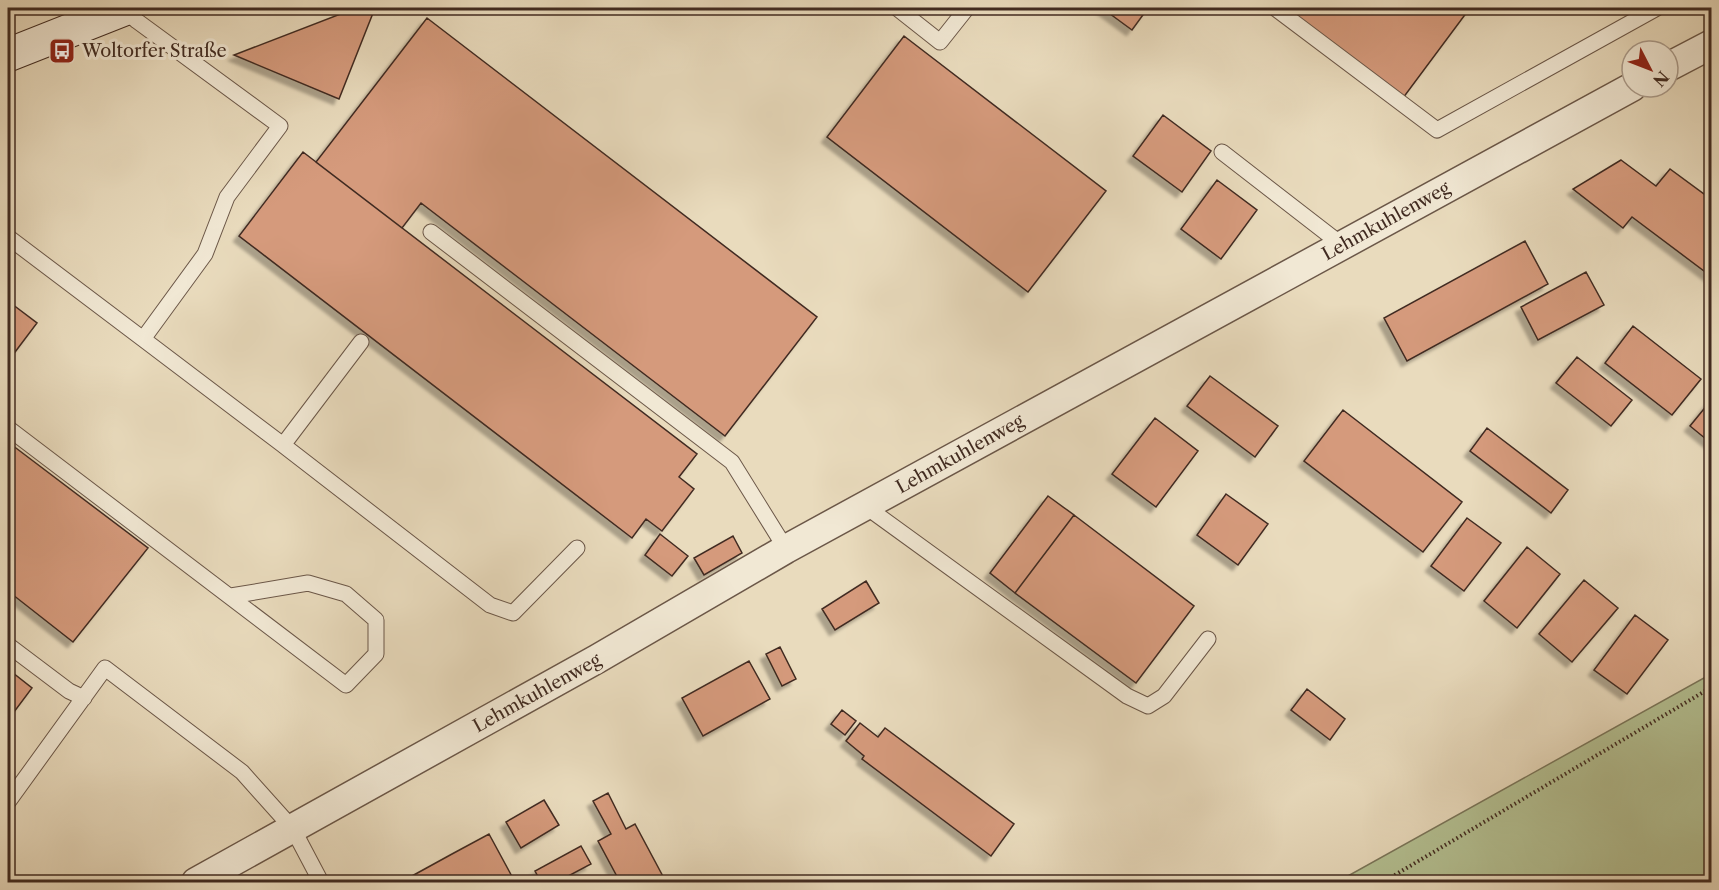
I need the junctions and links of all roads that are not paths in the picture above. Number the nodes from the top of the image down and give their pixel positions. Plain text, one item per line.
1 (124, 8) edge
2 (897, 8) edge
3 (967, 8) edge
4 (1275, 8) edge
5 (1657, 8) edge
6 (1712, 44) edge
7 (8, 55) edge
8 (1680, 61) edge
9 (1620, 94) edge
10 (1222, 152) dead end
11 (431, 232) dead end
12 (8, 237) edge
13 (1342, 245) junction
14 (143, 339) junction
15 (361, 342) dead end
16 (8, 428) edge
17 (283, 445) junction
18 (865, 506) junction
19 (577, 548) dead end
20 (786, 549) junction
21 (231, 596) junction
22 (1208, 639) dead end
23 (8, 645) edge
24 (84, 698) junction
25 (8, 802) edge
26 (292, 829) junction
27 (196, 882) edge
28 (321, 882) edge

1 - 7 street
1 - 14 lane
2 - 3 lane
4 - 5 lane
6 - 8 street
9 - 13 street, Lehmkuhlenweg
10 - 13 lane
11 - 20 lane
12 - 14 lane
13 - 18 street, Lehmkuhlenweg
14 - 17 lane
15 - 17 lane
16 - 21 lane
17 - 19 lane
18 - 20 street, Lehmkuhlenweg
18 - 22 lane
20 - 26 street, Lehmkuhlenweg
21 - 21 lane
23 - 24 lane
24 - 25 lane
24 - 26 lane
26 - 27 street, Lehmkuhlenweg
26 - 28 lane

